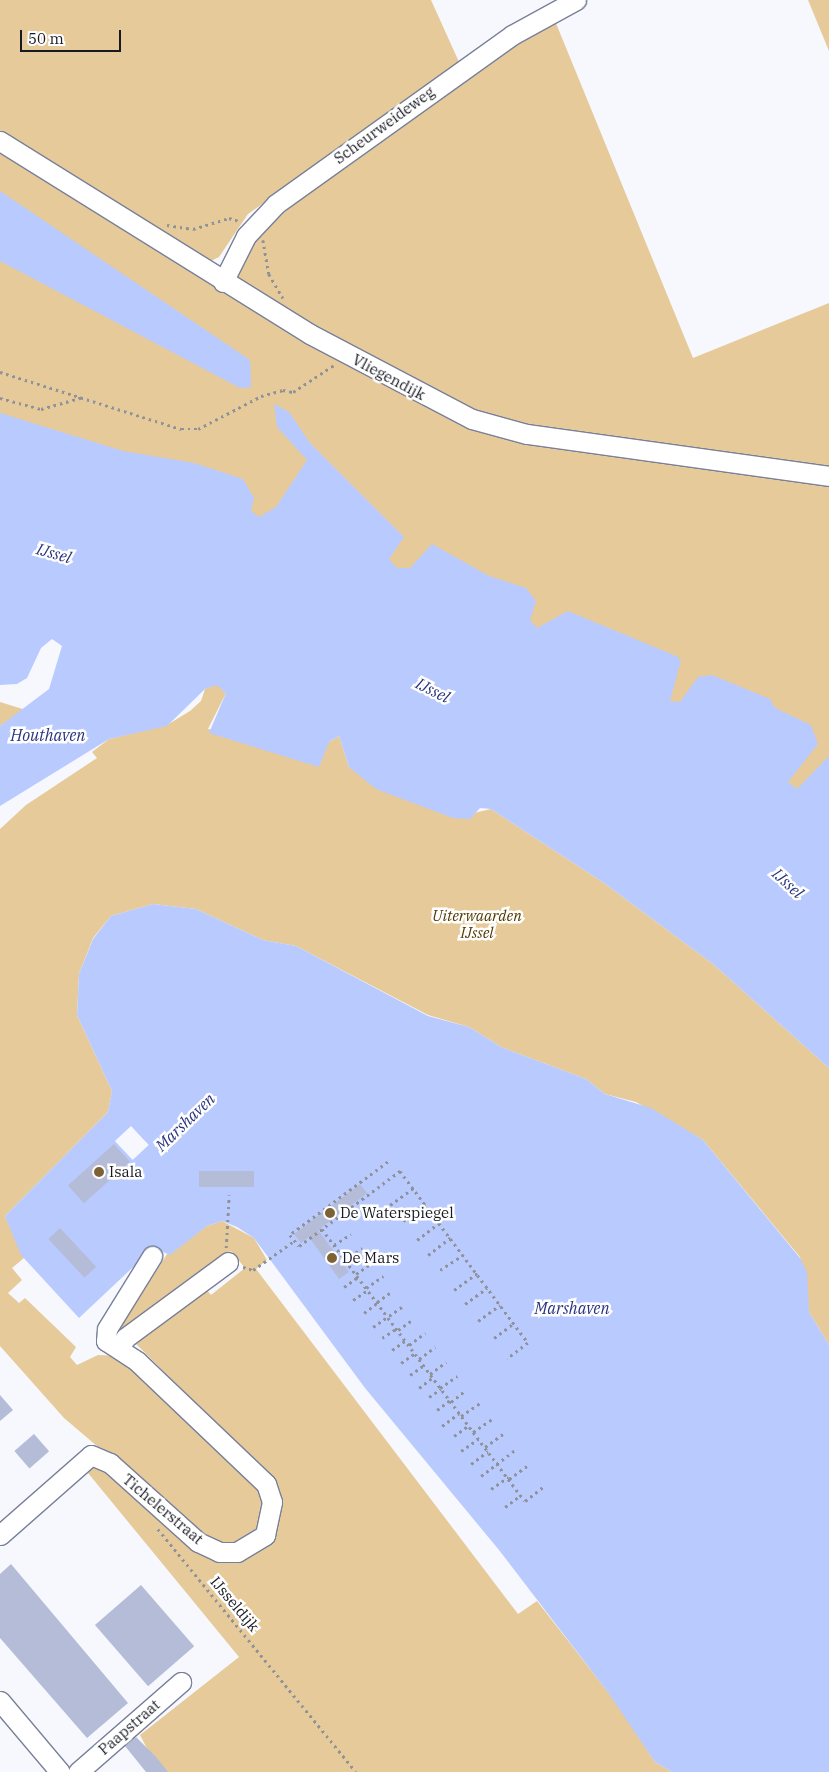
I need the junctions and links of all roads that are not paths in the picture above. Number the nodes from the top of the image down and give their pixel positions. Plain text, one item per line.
1 (576, 0) edge
2 (0, 141) edge
3 (222, 282) junction
4 (829, 476) edge
5 (227, 1255) road end
6 (152, 1256) dead end
7 (113, 1344) junction
8 (0, 1536) edge
9 (181, 1682) dead end
10 (0, 1701) edge
11 (60, 1772) edge
12 (78, 1772) edge

1 - 3 street, Scheurweideweg
2 - 3 street, Vliegendijk
3 - 4 street, Vliegendijk
5 - 7 street
6 - 7 street
7 - 8 street, Tichelerstraat
9 - 12 street, Paapstraat
10 - 11 street

